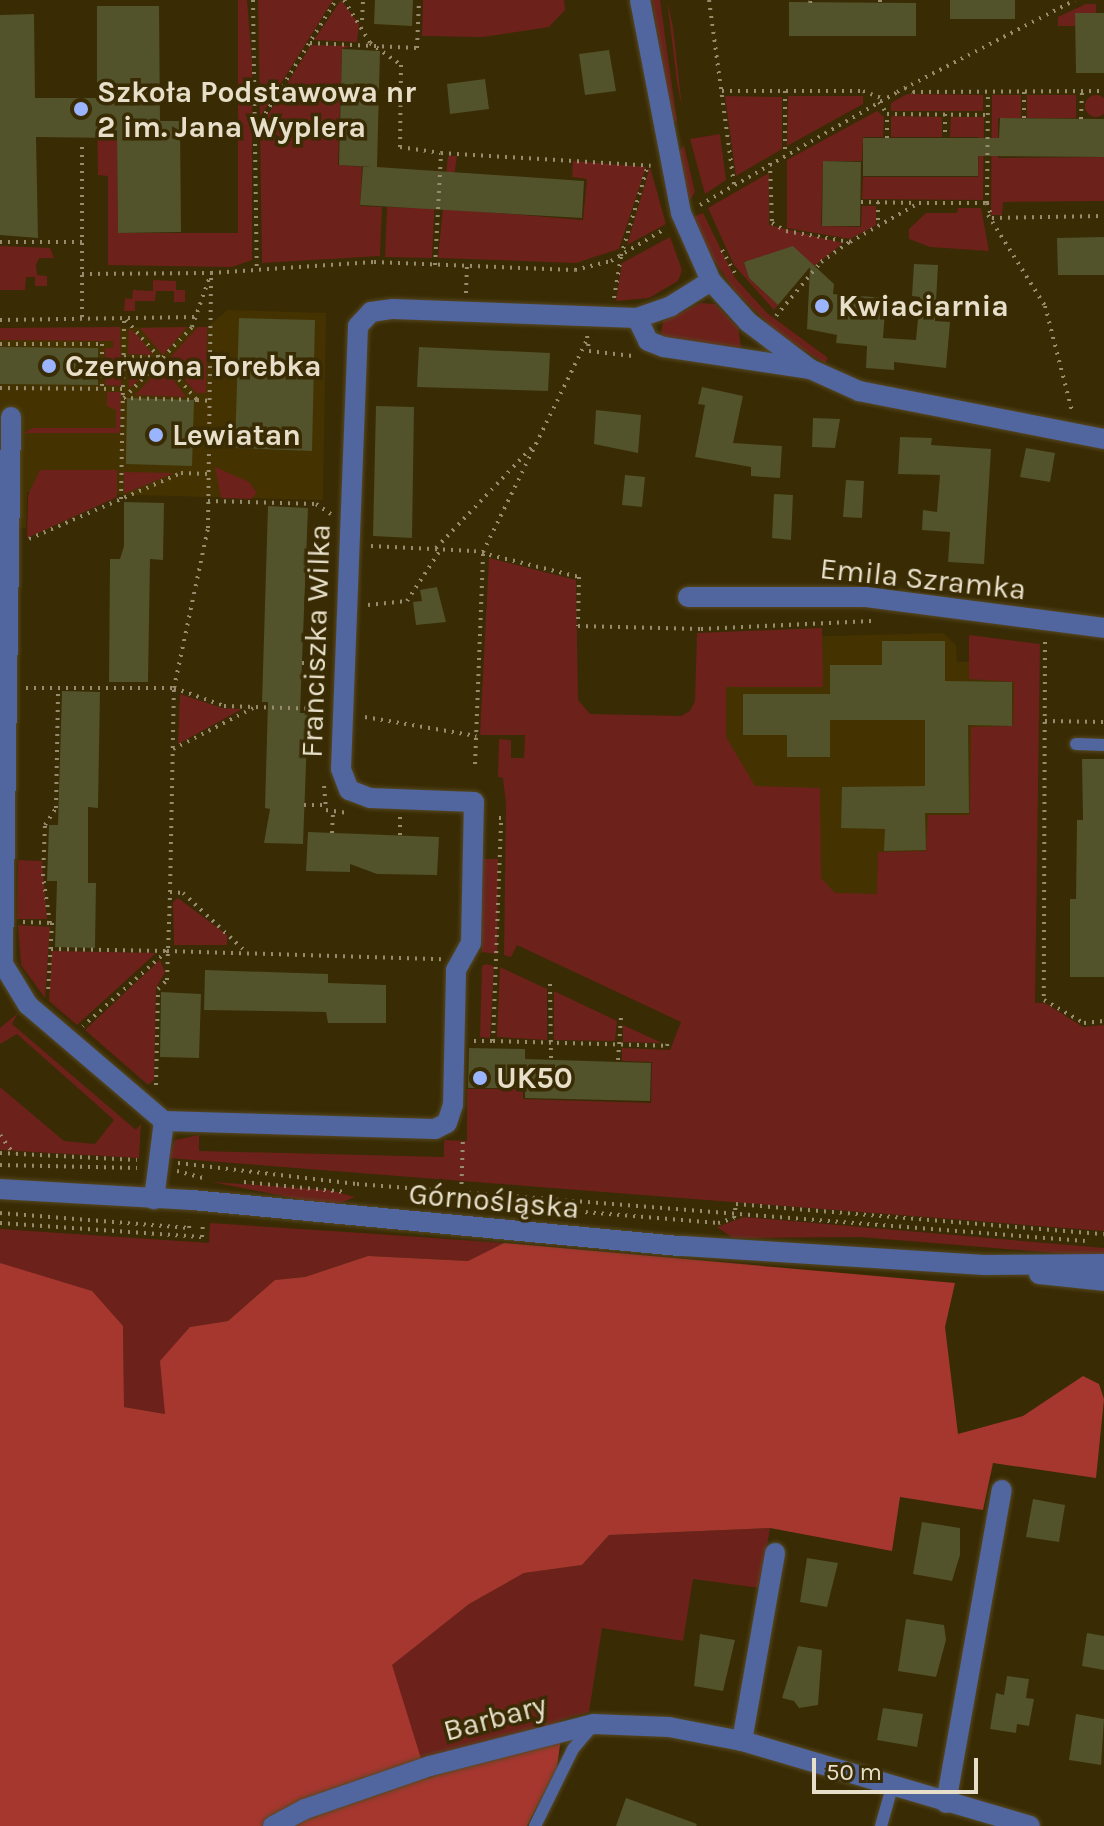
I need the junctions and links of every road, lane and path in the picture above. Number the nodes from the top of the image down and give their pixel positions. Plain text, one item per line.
1 (253, 0) edge
2 (336, 0) edge
3 (344, 0) edge
4 (363, 0) edge
5 (419, 0) edge
6 (640, 0) edge
7 (709, 0) edge
8 (1075, 0) edge
9 (362, 23) junction
10 (310, 43) junction
11 (370, 43) junction
12 (905, 88) junction
13 (722, 91) junction
14 (785, 91) junction
15 (1082, 91) junction
16 (1104, 91) edge
17 (988, 92) junction
18 (1024, 92) junction
19 (881, 101) junction
20 (887, 114) junction
21 (945, 114) junction
22 (988, 115) junction
23 (1024, 119) dead end
24 (1081, 119) dead end
25 (256, 129) junction
26 (887, 138) dead end
27 (945, 138) dead end
28 (82, 141) dead end
29 (441, 153) junction
30 (785, 155) junction
31 (770, 163) junction
32 (648, 165) junction
33 (656, 167) dead end
34 (734, 185) junction
35 (699, 192) dead end
36 (861, 202) dead end
37 (878, 202) junction
38 (919, 203) junction
39 (987, 203) junction
40 (703, 204) junction
41 (988, 215) junction
42 (1104, 216) edge
43 (708, 217) dead end
44 (671, 226) dead end
45 (878, 226) junction
46 (717, 238) dead end
47 (0, 242) edge
48 (82, 242) junction
49 (850, 242) junction
50 (621, 256) junction
51 (435, 265) junction
52 (257, 270) junction
53 (211, 273) junction
54 (82, 274) junction
55 (711, 281) junction
56 (745, 287) dead end
57 (614, 305) dead end
58 (769, 311) dead end
59 (778, 314) dead end
60 (82, 317) junction
61 (196, 317) junction
62 (637, 318) junction
63 (124, 319) junction
64 (0, 320) edge
65 (784, 323) dead end
66 (583, 331) dead end
67 (588, 338) junction
68 (0, 344) edge
69 (124, 357) junction
70 (161, 359) junction
71 (649, 359) dead end
72 (810, 369) junction
73 (0, 388) edge
74 (102, 389) junction
75 (124, 389) junction
76 (124, 398) junction
77 (197, 400) junction
78 (211, 401) junction
79 (1058, 408) dead end
80 (1072, 411) junction
81 (1088, 413) dead end
82 (11, 417) dead end
83 (1104, 439) edge
84 (536, 443) junction
85 (209, 474) junction
86 (121, 499) junction
87 (23, 541) dead end
88 (364, 546) dead end
89 (438, 549) junction
90 (483, 552) junction
91 (688, 597) dead end
92 (346, 604) junction
93 (882, 621) dead end
94 (1104, 628) edge
95 (1031, 638) dead end
96 (1045, 640) junction
97 (1055, 641) dead end
98 (302, 663) dead end
99 (328, 663) dead end
100 (58, 688) junction
101 (174, 688) junction
102 (20, 697) dead end
103 (254, 707) junction
104 (335, 713) junction
105 (1045, 721) junction
106 (1104, 722) edge
107 (476, 736) junction
108 (326, 737) dead end
109 (306, 738) dead end
110 (1076, 744) dead end
111 (1104, 745) edge
112 (173, 749) junction
113 (475, 764) dead end
114 (304, 805) dead end
115 (324, 805) dead end
116 (333, 812) dead end
117 (400, 815) dead end
118 (332, 833) dead end
119 (400, 835) dead end
120 (170, 892) junction
121 (14, 922) dead end
122 (50, 923) junction
123 (51, 949) junction
124 (167, 951) junction
125 (246, 952) junction
126 (459, 962) junction
127 (550, 984) dead end
128 (40, 998) dead end
129 (621, 1017) dead end
130 (1104, 1021) edge
131 (89, 1039) dead end
132 (669, 1040) dead end
133 (493, 1041) dead end
134 (550, 1043) junction
135 (619, 1044) junction
136 (551, 1058) dead end
137 (618, 1060) dead end
138 (146, 1087) dead end
139 (164, 1121) junction
140 (463, 1132) dead end
141 (0, 1135) edge
142 (0, 1153) edge
143 (14, 1154) junction
144 (0, 1165) edge
145 (157, 1165) junction
146 (237, 1181) dead end
147 (0, 1189) edge
148 (461, 1192) junction
149 (357, 1194) dead end
150 (154, 1199) junction
151 (446, 1201) dead end
152 (204, 1202) junction
153 (461, 1202) junction
154 (735, 1213) junction
155 (0, 1223) edge
156 (1104, 1234) edge
157 (1104, 1243) edge
158 (1104, 1264) edge
159 (984, 1265) junction
160 (1104, 1281) edge
161 (1002, 1490) dead end
162 (775, 1553) dead end
163 (594, 1724) junction
164 (742, 1741) junction
165 (892, 1787) junction
166 (946, 1803) junction
167 (273, 1826) edge
168 (535, 1826) edge
169 (881, 1826) edge
170 (1030, 1826) edge

1 - 25 path
2 - 10 path
3 - 9 path
4 - 9 path
5 - 11 path
6 - 55 street
7 - 13 path
8 - 12 path
9 - 11 path
10 - 11 path
10 - 25 path
11 - 29 path
12 - 17 path
12 - 19 path
13 - 14 path
13 - 34 path
14 - 19 path
14 - 30 path
15 - 16 path
15 - 18 path
15 - 24 path
17 - 18 path
17 - 22 path
18 - 23 path
19 - 20 path
19 - 30 path
20 - 21 path
20 - 26 path
21 - 22 path
21 - 27 path
22 - 39 path
25 - 52 path
28 - 48 path
29 - 32 path
29 - 51 path
30 - 31 path
31 - 34 path
31 - 49 path
32 - 33 path
32 - 50 path
34 - 40 path
35 - 40 path
36 - 37 path
37 - 38 path
37 - 45 path
38 - 39 path
38 - 45 path
39 - 41 path
40 - 43 path
41 - 42 path
41 - 80 path
44 - 50 path
45 - 49 path
46 - 56 path
47 - 48 path
48 - 54 path
49 - 59 path
50 - 51 path
50 - 57 path
51 - 52 path
52 - 53 path
53 - 54 path
53 - 61 path
53 - 78 path
54 - 60 path
55 - 62 street, Franciszka Wilka
55 - 72 street
58 - 65 path
60 - 63 path
60 - 64 path
61 - 63 path
61 - 70 path
62 - 72 street
62 - 92 street, Franciszka Wilka
63 - 69 path
63 - 70 path
66 - 67 path
67 - 71 path
67 - 84 path
68 - 74 path
69 - 70 path
69 - 75 path
70 - 76 path
70 - 77 path
72 - 83 street
73 - 74 path
74 - 75 path
75 - 76 path
76 - 77 path
76 - 86 path
77 - 78 path
78 - 85 path
79 - 80 path
80 - 81 path
82 - 139 street
84 - 89 path
84 - 90 path
85 - 86 path
85 - 101 path
86 - 87 path
88 - 89 path
89 - 90 path
89 - 92 path
90 - 93 path
90 - 107 path
91 - 94 street, Emila Szramka
92 - 104 street, Franciszka Wilka
95 - 96 path
96 - 97 path
96 - 105 path
98 - 99 path
100 - 101 path
100 - 102 path
100 - 122 path
101 - 103 path
101 - 112 path
103 - 104 path
103 - 112 path
104 - 107 path
104 - 126 street, Franciszka Wilka
105 - 106 path
105 - 130 path
107 - 113 path
108 - 109 path
110 - 111 lane
112 - 120 path
114 - 115 path
116 - 118 path
117 - 119 path
120 - 124 path
120 - 125 path
121 - 122 path
122 - 123 path
123 - 124 path
123 - 128 path
124 - 125 path
124 - 131 path
124 - 138 path
125 - 126 path
126 - 139 street, Franciszka Wilka
127 - 134 path
129 - 135 path
132 - 135 path
133 - 134 path
134 - 135 path
134 - 136 path
135 - 137 path
139 - 145 street
140 - 148 path
141 - 143 path
142 - 143 path
143 - 145 path
144 - 145 path
145 - 148 path
145 - 150 street
145 - 152 path
146 - 149 path
147 - 150 street, Górnośląska
148 - 153 path
148 - 154 path
150 - 152 street, Górnośląska
151 - 153 path
152 - 155 path
152 - 159 street, Górnośląska
153 - 154 path
154 - 156 path
154 - 157 path
158 - 159 street, Górnośląska
159 - 160 street, Górnośląska
161 - 166 street
162 - 164 street
163 - 164 street, Barbary
163 - 167 street, Barbary
163 - 168 lane
164 - 165 street, Barbary
165 - 166 street, Barbary
165 - 169 lane
166 - 170 street, Barbary

